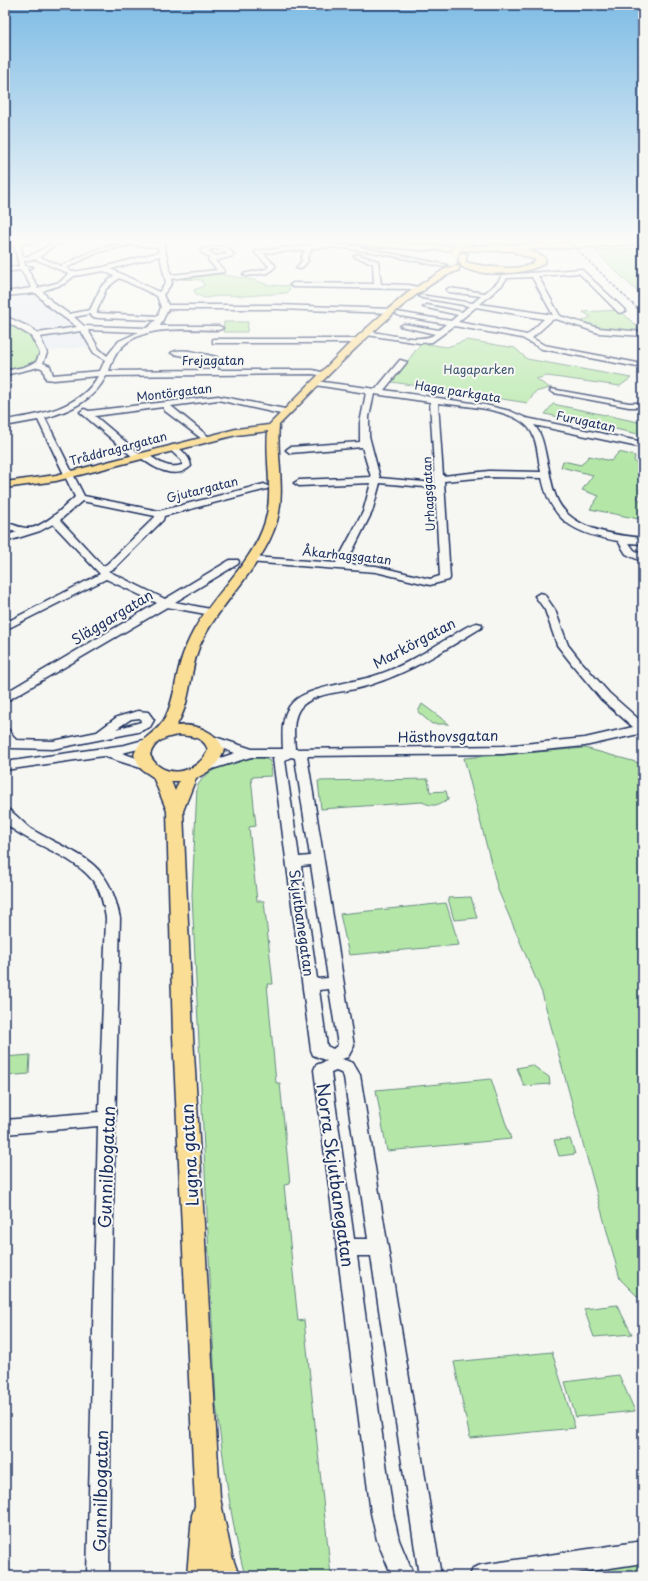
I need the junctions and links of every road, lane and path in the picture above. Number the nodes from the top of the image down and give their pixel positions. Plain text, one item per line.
1 (63, 314) edge
2 (90, 314) edge
3 (104, 314) edge
4 (162, 314) edge
5 (388, 314) edge
6 (400, 314) dead end
7 (464, 314) edge
8 (528, 314) edge
9 (552, 314) edge
10 (5, 318) edge
11 (69, 318) junction
12 (160, 318) junction
13 (554, 318) junction
14 (453, 323) junction
15 (404, 326) dead end
16 (83, 328) junction
17 (219, 328) dead end
18 (152, 329) junction
19 (367, 333) junction
20 (441, 333) junction
21 (643, 334) edge
22 (35, 336) junction
23 (528, 337) junction
24 (216, 341) dead end
25 (357, 342) junction
26 (175, 353) dead end
27 (109, 359) junction
28 (403, 362) dead end
29 (39, 364) junction
30 (643, 366) edge
31 (214, 372) junction
32 (5, 373) edge
33 (102, 373) junction
34 (325, 374) junction
35 (315, 383) junction
36 (374, 391) junction
37 (554, 391) dead end
38 (434, 399) junction
39 (166, 405) junction
40 (643, 405) edge
41 (72, 406) junction
42 (285, 412) junction
43 (88, 414) junction
44 (41, 418) junction
45 (525, 420) junction
46 (5, 423) edge
47 (275, 424) junction
48 (206, 439) junction
49 (365, 444) junction
50 (643, 445) edge
51 (172, 448) junction
52 (290, 450) dead end
53 (140, 456) junction
54 (69, 475) junction
55 (545, 475) junction
56 (376, 480) junction
57 (439, 482) junction
58 (298, 483) dead end
59 (5, 485) edge
60 (264, 487) dead end
61 (80, 498) junction
62 (159, 514) junction
63 (54, 520) junction
64 (5, 525) edge
65 (28, 532) junction
66 (5, 539) edge
67 (622, 539) junction
68 (643, 540) edge
69 (643, 559) edge
70 (253, 560) junction
71 (234, 562) dead end
72 (340, 565) junction
73 (103, 572) junction
74 (437, 581) joint
75 (540, 596) dead end
76 (164, 603) junction
77 (211, 612) junction
78 (477, 626) dead end
79 (5, 627) edge
80 (5, 698) edge
81 (180, 698) junction
82 (642, 729) edge
83 (5, 732) edge
84 (102, 734) dead end
85 (161, 734) junction
86 (204, 736) junction
87 (147, 743) junction
88 (289, 752) junction
89 (98, 753) junction
90 (251, 753) junction
91 (5, 766) edge
92 (206, 768) junction
93 (153, 770) junction
94 (189, 774) junction
95 (175, 811) junction
96 (5, 812) edge
97 (317, 860) junction
98 (293, 862) junction
99 (336, 983) junction
100 (310, 985) junction
101 (107, 1118) junction
102 (5, 1127) edge
103 (378, 1247) junction
104 (346, 1248) junction
105 (207, 1498) junction
106 (643, 1552) edge
107 (98, 1576) edge
108 (201, 1576) edge
109 (225, 1576) edge
110 (403, 1576) edge
111 (430, 1576) edge
112 (481, 1576) edge

1 - 11 street
2 - 11 street
3 - 12 street
4 - 12 street
5 - 19 main road
6 - 14 street
7 - 14 street
8 - 13 street
9 - 13 street
10 - 22 street
11 - 16 street
12 - 18 street
13 - 21 street
13 - 23 street
14 - 20 street
14 - 23 street
15 - 20 street
16 - 18 street
16 - 22 street
16 - 27 street
17 - 18 street
18 - 27 street
19 - 20 street
19 - 25 main road
22 - 29 street
23 - 30 street
24 - 25 street
25 - 34 main road
26 - 31 street
27 - 33 street
28 - 36 street
29 - 32 street
29 - 33 street, Frejagatan
31 - 33 street, Frejagatan
31 - 34 street, Frejagatan
33 - 41 street
34 - 35 main road
35 - 36 street, Haga parkgata
35 - 42 main road
36 - 38 street, Haga parkgata
36 - 49 street
37 - 40 street
38 - 45 street, Haga parkgata
38 - 57 street, Urhagsgatan
39 - 42 street, Montörgatan
39 - 43 street, Montörgatan
39 - 48 street
41 - 43 street
41 - 44 street
42 - 47 main road
43 - 53 street
44 - 46 street
44 - 54 street
45 - 50 street, Furugatan
45 - 55 street, Haga parkgata
47 - 48 main road, Tråddragargatan
47 - 70 main road
48 - 51 main road, Tråddragargatan
49 - 52 street
49 - 56 street
51 - 53 main road, Tråddragargatan
51 - 53 street
53 - 54 main road, Tråddragargatan
54 - 59 main road, Tråddragargatan
54 - 61 street
55 - 57 street
55 - 67 street, Haga parkgata
56 - 57 street
56 - 58 street
56 - 72 street
57 - 74 street, Urhagsgatan
60 - 62 street, Gjutargatan
61 - 62 street
61 - 63 street
62 - 73 street, Gjutargatan
63 - 65 street
63 - 73 street
64 - 65 street
65 - 66 street
67 - 68 street, Haga parkgata
67 - 69 street
70 - 72 street, Åkarhagsgatan
70 - 77 main road
71 - 76 street, Släggargatan
72 - 74 street, Åkarhagsgatan
73 - 76 street
73 - 79 street, Gjutargatan
75 - 82 street
76 - 77 street
76 - 80 street, Släggargatan
77 - 81 main road
78 - 88 street, Markörgatan
81 - 85 main road
81 - 86 main road
82 - 88 street, Hästhovsgatan
83 - 84 street
85 - 86 main road
85 - 87 main road
86 - 90 street, Hästhovsgatan
86 - 92 main road
87 - 89 street
87 - 93 main road
88 - 90 street, Hästhovsgatan
88 - 97 street, Skjutbanegatan
88 - 98 street, Skjutbanegatan
89 - 91 street
89 - 93 street
90 - 92 street, Hästhovsgatan
92 - 94 main road
93 - 94 main road
93 - 95 main road, Lugna gatan
94 - 95 main road, Lugna gatan
95 - 105 main road, Lugna gatan
96 - 101 street, Gunnilbogatan
97 - 98 street, Skjutbanegatan
97 - 99 street, Skjutbanegatan
98 - 100 street, Skjutbanegatan
99 - 100 street, Skjutbanegatan
99 - 100 street, Skjutbanegatan
101 - 102 street
101 - 107 street, Gunnilbogatan
103 - 104 street
103 - 104 street, Norra Skjutbanegatan
103 - 111 street, Norra Skjutbanegatan
104 - 110 street, Norra Skjutbanegatan
105 - 108 main road, Lugna gatan
105 - 109 main road, Lugna gatan
106 - 112 street

